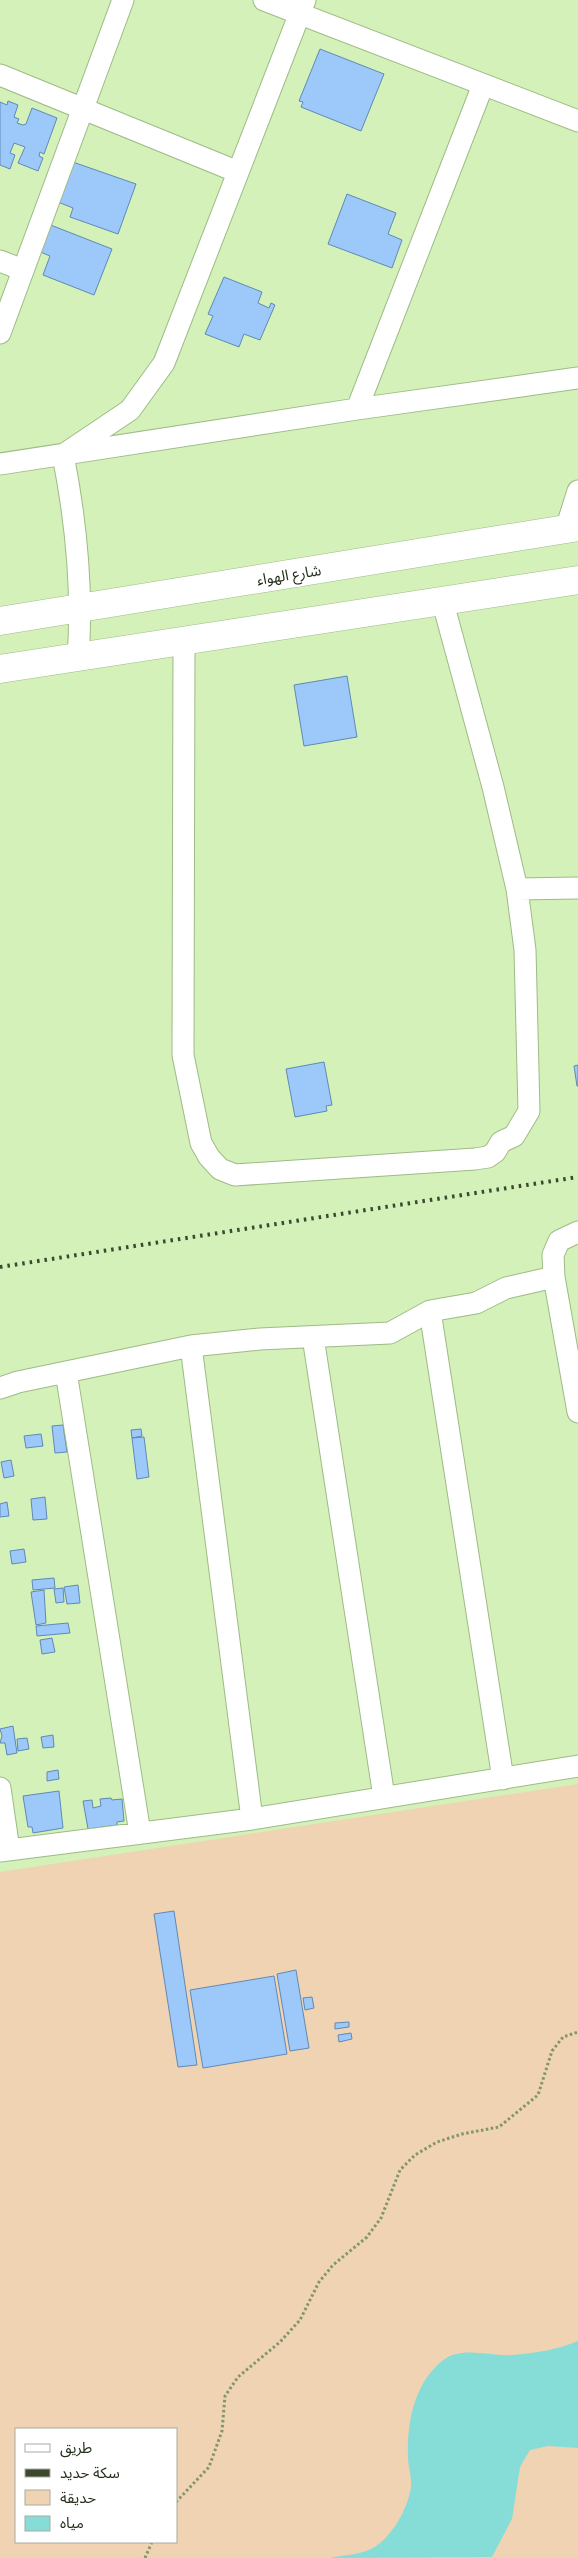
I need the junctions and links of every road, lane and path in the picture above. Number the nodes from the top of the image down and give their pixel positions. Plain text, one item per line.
1 (123, 0) edge
2 (264, 0) edge
3 (302, 7) edge
4 (0, 75) edge
5 (483, 85) junction
6 (83, 109) junction
7 (578, 122) edge
8 (238, 172) junction
9 (0, 261) edge
10 (23, 270) junction
11 (0, 333) edge
12 (578, 378) edge
13 (356, 409) junction
14 (62, 455) junction
15 (0, 464) edge
16 (578, 491) edge
17 (572, 528) edge
18 (578, 580) edge
19 (443, 602) junction
20 (82, 609) junction
21 (0, 622) edge
22 (184, 641) junction
23 (78, 658) junction
24 (0, 669) edge
25 (578, 888) edge
26 (517, 889) junction
27 (578, 1232) edge
28 (554, 1277) junction
29 (430, 1311) junction
30 (314, 1337) junction
31 (191, 1346) junction
32 (66, 1372) junction
33 (0, 1388) edge
34 (578, 1412) edge
35 (578, 1766) edge
36 (504, 1779) junction
37 (0, 1788) edge
38 (384, 1797) junction
39 (252, 1819) junction
40 (140, 1833) junction
41 (4, 1850) edge
42 (578, 2032) edge
43 (178, 2500) edge
44 (152, 2543) edge
45 (145, 2558) edge

1 - 6 street
2 - 3 street
3 - 5 street
3 - 8 street
4 - 6 street
5 - 7 street
5 - 13 street
6 - 8 street
6 - 10 street
8 - 14 street
9 - 10 street
10 - 11 street
12 - 13 street
13 - 14 street
14 - 15 street
14 - 20 street
16 - 17 street
17 - 20 main road, شارع الهواء
18 - 19 main road
19 - 22 main road
19 - 26 street
20 - 21 main road, شارع الهواء
20 - 23 street
22 - 23 main road
22 - 26 street
23 - 24 main road
25 - 26 street
27 - 28 street
28 - 29 street
28 - 34 street
29 - 30 street
29 - 36 street
30 - 31 street
30 - 38 street
31 - 32 street
31 - 39 street
32 - 33 street
32 - 40 street
35 - 36 street
36 - 38 street
37 - 41 street
38 - 39 street
39 - 40 street
40 - 41 street
42 - 43 path
44 - 45 path

